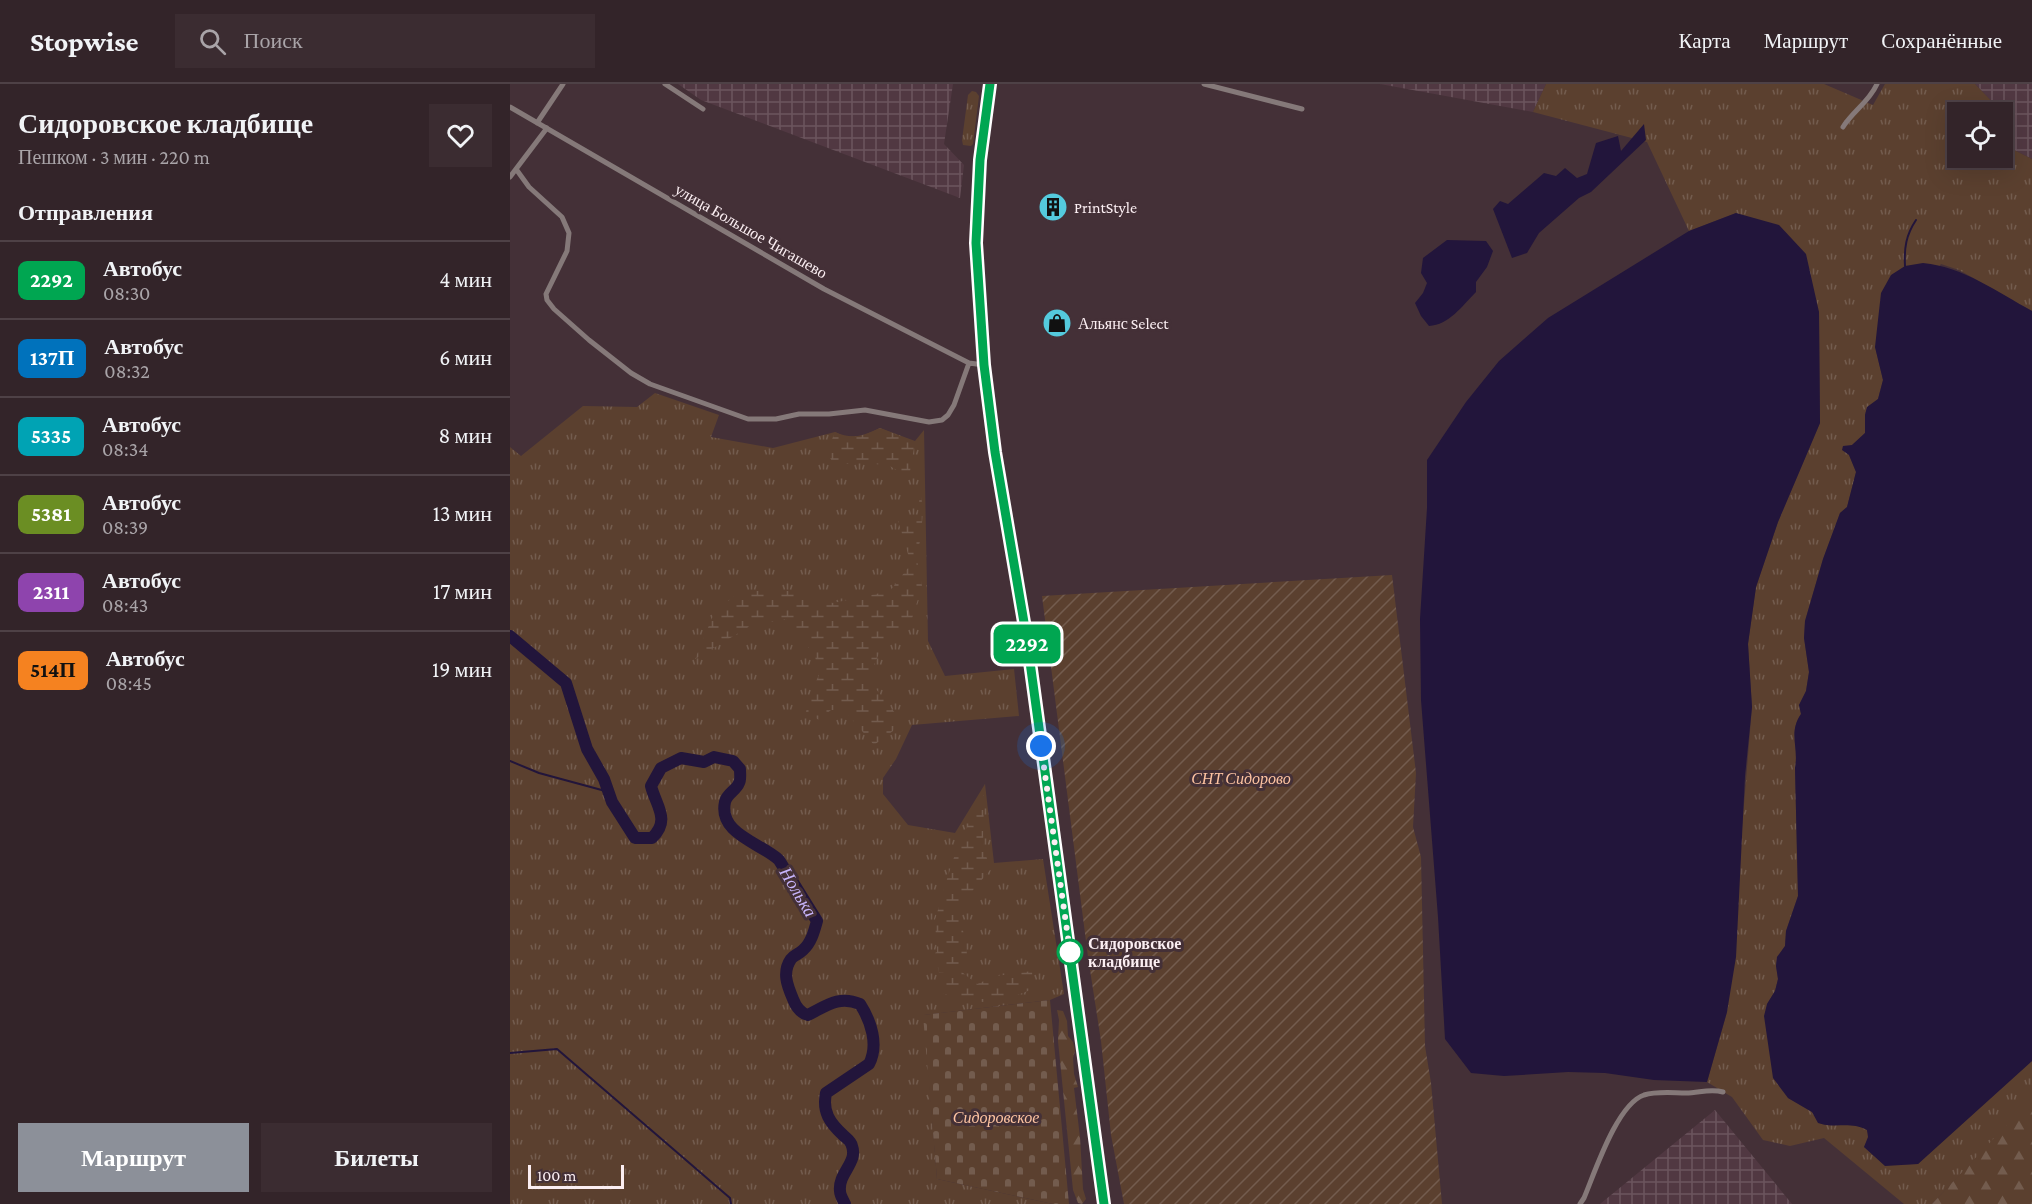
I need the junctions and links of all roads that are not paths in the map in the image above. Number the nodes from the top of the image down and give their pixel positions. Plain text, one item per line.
1 (563, 84) edge
2 (665, 84) edge
3 (990, 84) edge
4 (1204, 84) edge
5 (1877, 84) edge
6 (510, 107) edge
7 (704, 109) dead end
8 (1302, 109) dead end
9 (537, 123) junction
10 (1843, 127) dead end
11 (547, 128) junction
12 (516, 170) junction
13 (510, 177) edge
14 (969, 363) junction
15 (984, 365) junction
16 (1723, 1092) dead end
17 (1104, 1204) edge
18 (1580, 1204) edge

1 - 9 street
2 - 7 street
3 - 15 main road
4 - 8 street
5 - 10 street
6 - 9 street, улица Большое Чигашево
9 - 11 street, улица Большое Чигашево
11 - 12 street
11 - 14 street, улица Большое Чигашево
12 - 13 street
12 - 14 street
14 - 15 street, улица Большое Чигашево
15 - 17 main road
16 - 18 street

